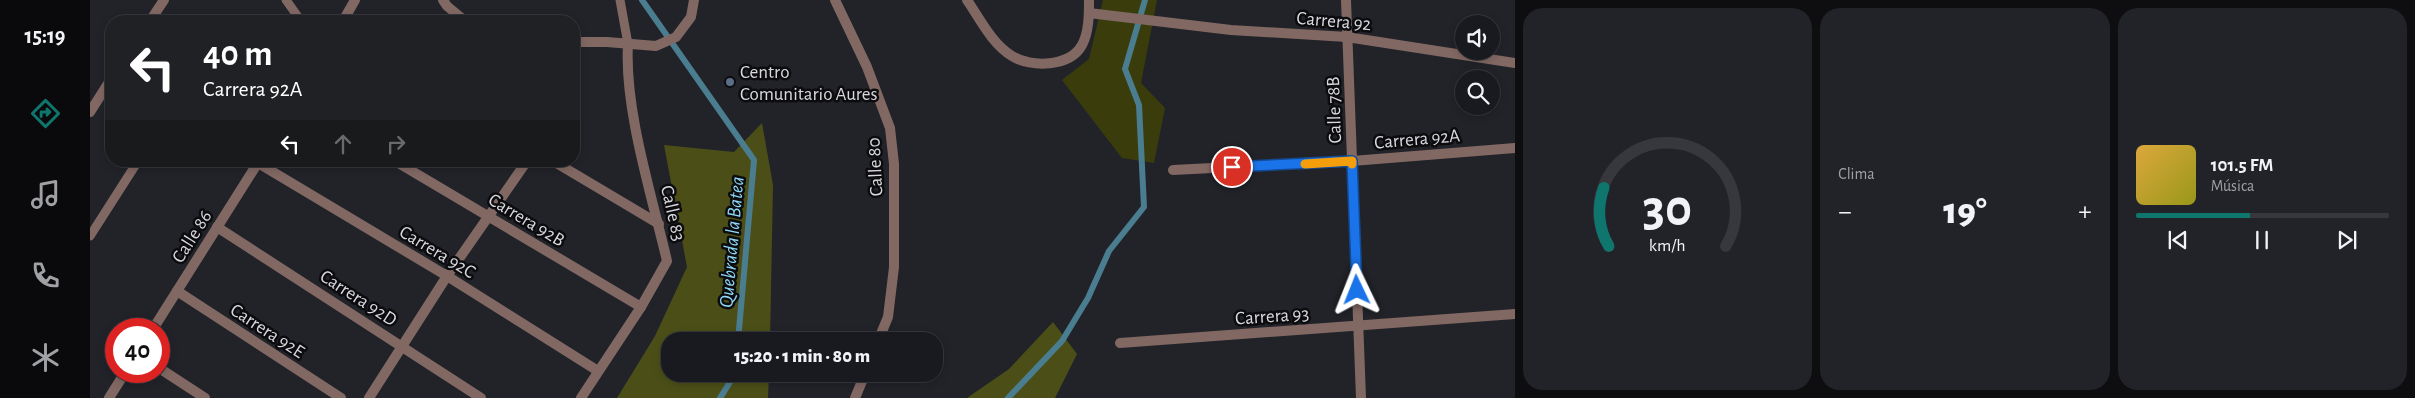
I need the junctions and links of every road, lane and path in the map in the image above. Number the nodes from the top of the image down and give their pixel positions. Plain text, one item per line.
1 (164, 0) edge
2 (286, 0) edge
3 (356, 0) edge
4 (443, 0) edge
5 (620, 0) edge
6 (694, 0) edge
7 (835, 0) edge
8 (966, 0) edge
9 (1089, 0) edge
10 (1346, 0) edge
11 (1089, 13) junction
12 (154, 15) edge
13 (297, 15) edge
14 (347, 15) edge
15 (457, 15) edge
16 (1347, 37) junction
17 (580, 42) edge
18 (628, 44) junction
19 (1515, 63) edge
20 (105, 89) edge
21 (90, 112) edge
22 (1515, 148) edge
23 (1352, 161) junction
24 (134, 167) edge
25 (255, 167) edge
26 (266, 167) edge
27 (406, 167) edge
28 (522, 167) edge
29 (563, 167) edge
30 (1173, 170) dead end
31 (488, 216) junction
32 (659, 224) junction
33 (217, 227) junction
34 (90, 236) edge
35 (447, 276) junction
36 (177, 291) junction
37 (641, 307) junction
38 (1515, 314) edge
39 (160, 318) edge
40 (1358, 326) junction
41 (882, 332) edge
42 (1120, 343) dead end
43 (403, 346) junction
44 (598, 371) junction
45 (170, 375) edge
46 (862, 382) edge
47 (118, 383) edge
48 (109, 398) edge
49 (205, 398) edge
50 (341, 398) edge
51 (369, 398) edge
52 (481, 398) edge
53 (581, 398) edge
54 (855, 398) edge
55 (1360, 398) edge

1 - 12 street
2 - 13 lane
3 - 14 street
4 - 15 street
5 - 18 lane
6 - 18 street
7 - 41 street, Calle 80
8 - 11 street
9 - 11 street
10 - 16 street, Calle 78B
11 - 16 street, Carrera 92
16 - 19 street, Carrera 92
16 - 23 street, Calle 78B
17 - 18 street
18 - 32 street, Calle 83
20 - 21 street
22 - 23 street, Carrera 92A
23 - 30 street, Carrera 92A
23 - 40 street, Calle 78B
24 - 34 lane
25 - 33 street, Calle 86
26 - 35 street, Carrera 92C
27 - 31 street, Carrera 92B
28 - 31 street
29 - 32 street
31 - 35 street
31 - 37 street, Carrera 92B
32 - 37 street, Calle 83
33 - 36 street, Calle 86
33 - 43 street, Carrera 92D
35 - 43 street
35 - 44 street, Carrera 92C
36 - 39 street, Calle 86
36 - 50 street, Carrera 92E
37 - 44 street, Calle 83
38 - 40 street, Carrera 93
40 - 42 street, Carrera 93
40 - 55 street, Calle 78B
43 - 51 street
43 - 52 street, Carrera 92D
44 - 53 street, Calle 83
45 - 49 street
46 - 54 street
47 - 48 street

